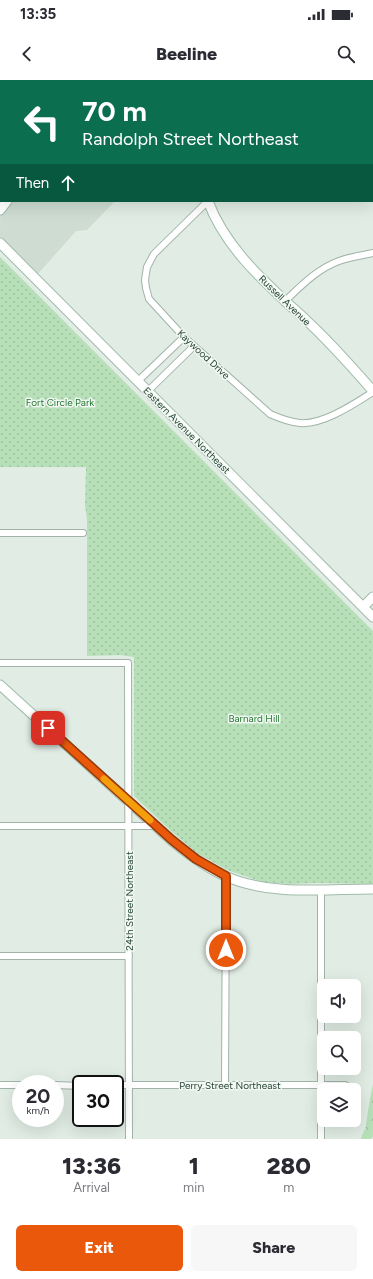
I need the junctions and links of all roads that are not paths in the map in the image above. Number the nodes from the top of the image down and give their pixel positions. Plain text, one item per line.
1 (6, 202) edge
2 (207, 202) edge
3 (208, 202) edge
4 (0, 210) edge
5 (0, 242) edge
6 (373, 253) edge
7 (284, 302) junction
8 (184, 337) junction
9 (194, 346) junction
10 (138, 381) junction
11 (148, 391) junction
12 (373, 392) edge
13 (0, 533) edge
14 (83, 533) dead end
15 (373, 597) edge
16 (363, 607) junction
17 (373, 617) edge
18 (0, 663) edge
19 (0, 685) edge
20 (128, 802) junction
21 (0, 826) edge
22 (128, 826) junction
23 (156, 826) junction
24 (226, 876) junction
25 (321, 889) junction
26 (373, 889) edge
27 (0, 956) edge
28 (129, 956) junction
29 (321, 1083) edge
30 (0, 1085) edge
31 (12, 1085) edge
32 (124, 1085) edge
33 (129, 1085) junction
34 (225, 1085) junction
35 (317, 1085) edge
36 (321, 1127) edge
37 (129, 1139) edge
38 (321, 1139) edge

1 - 4 street
2 - 8 street, Kaywood Drive
3 - 7 street, Russell Avenue
5 - 10 street, Eastern Avenue Northeast
6 - 7 street
7 - 12 street, Russell Avenue
8 - 9 street, Kaywood Drive
8 - 10 street
9 - 11 street
9 - 12 street, Kaywood Drive
10 - 11 street, Eastern Avenue Northeast
11 - 16 street, Eastern Avenue Northeast
13 - 14 street
15 - 16 street
16 - 17 street, Eastern Avenue Northeast
18 - 20 street, 24th Street Northeast
19 - 20 street
20 - 22 street, 24th Street Northeast
20 - 23 street
21 - 22 street
22 - 23 street
22 - 28 street, 24th Street Northeast
23 - 24 street
24 - 25 street
24 - 34 street
25 - 26 street
25 - 29 street
27 - 28 street
28 - 33 street, 24th Street Northeast
30 - 31 street
32 - 33 street, Perry Street Northeast
33 - 34 street, Perry Street Northeast
33 - 37 street, 24th Street Northeast
34 - 35 street, Perry Street Northeast
36 - 38 street

